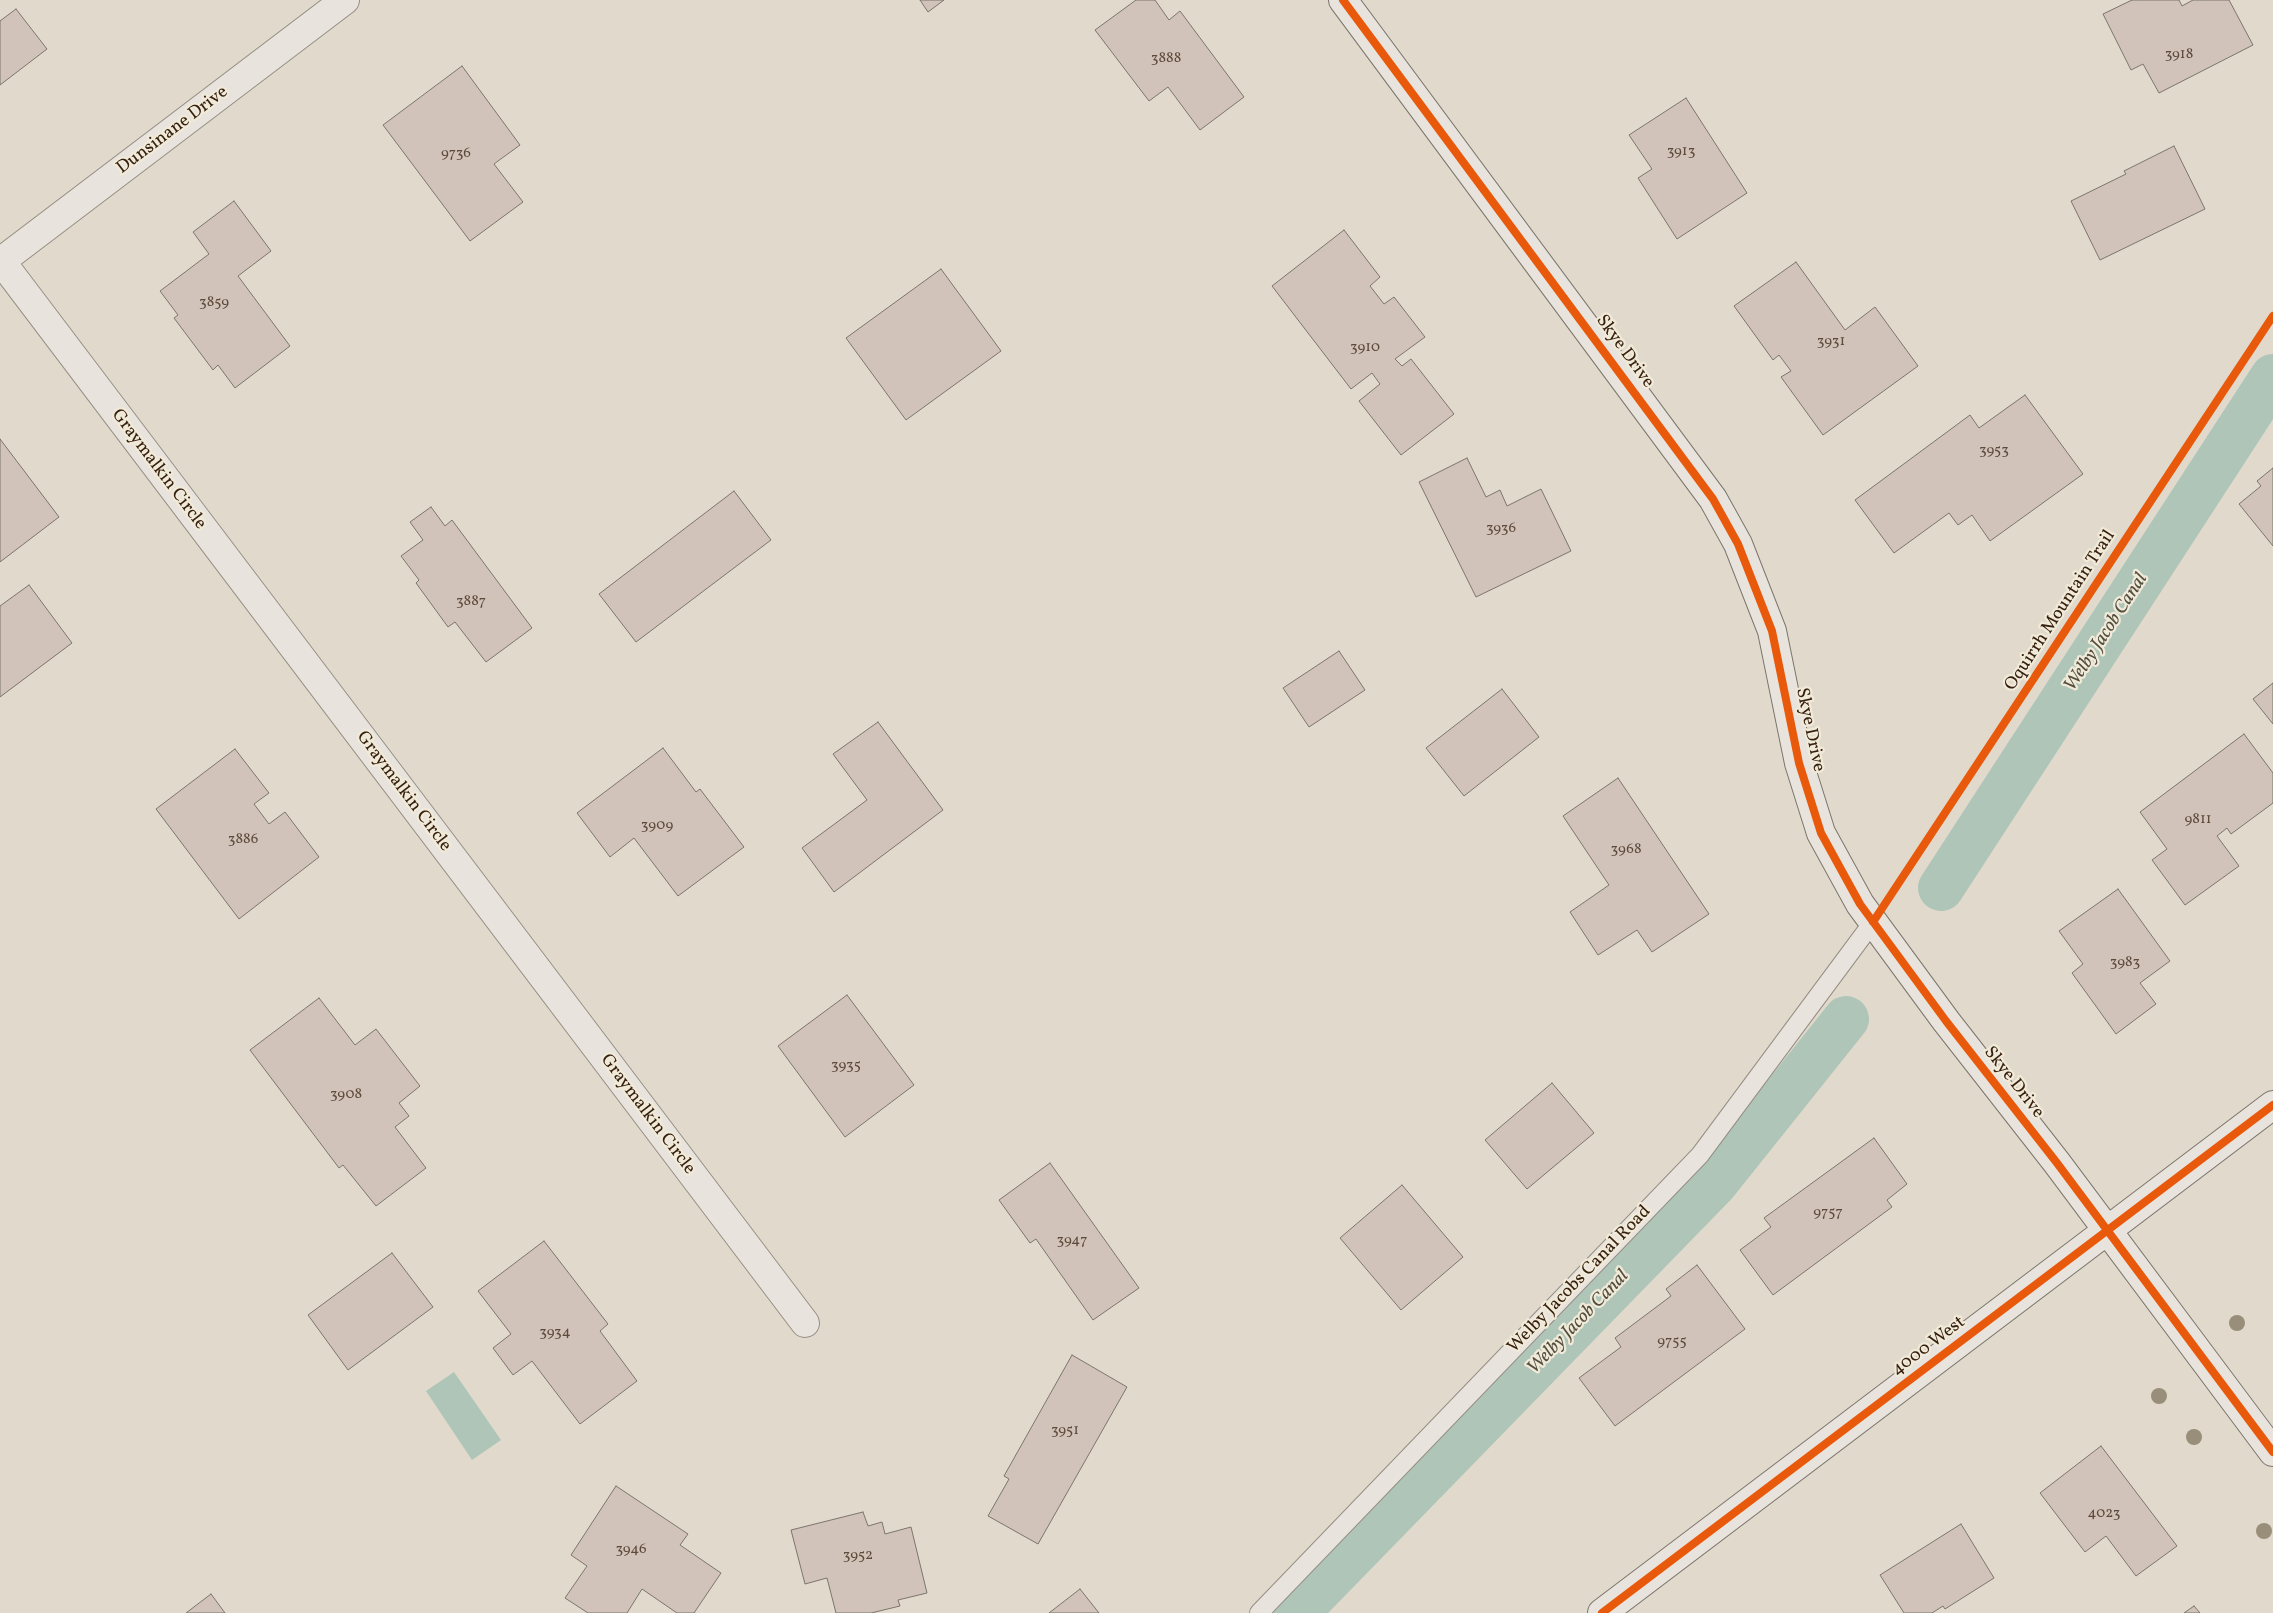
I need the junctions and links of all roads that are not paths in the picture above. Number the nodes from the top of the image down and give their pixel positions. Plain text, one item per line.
1 (345, 0) edge
2 (1343, 0) edge
3 (0, 262) edge
4 (1873, 922) junction
5 (2273, 1105) edge
6 (2108, 1231) junction
7 (804, 1323) dead end
8 (2273, 1452) edge
9 (1259, 1613) edge
10 (1602, 1613) edge

1 - 3 main road, Dunsinane Drive
2 - 4 main road, Skye Drive
3 - 7 main road, Graymalkin Circle
4 - 6 main road, Skye Drive
4 - 9 lane, Welby Jacobs Canal Road
5 - 6 main road, 4000 West
6 - 8 main road, Skye Drive
6 - 10 main road, 4000 West

